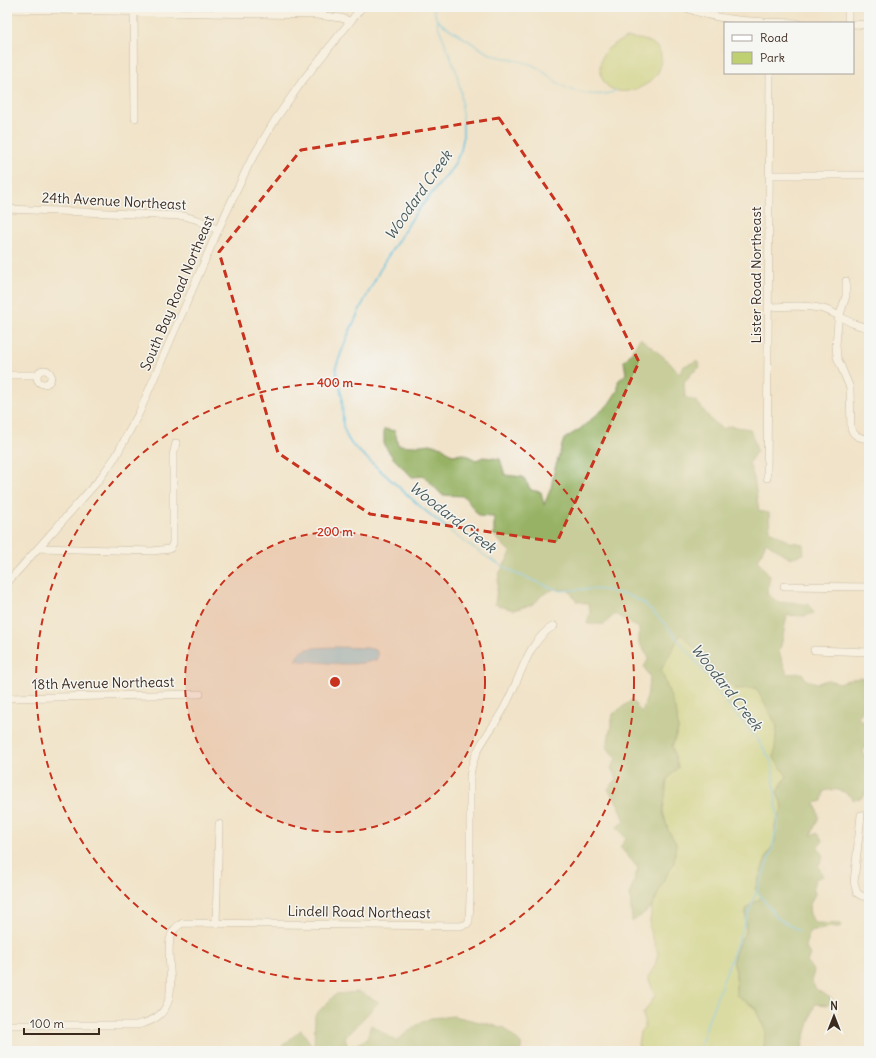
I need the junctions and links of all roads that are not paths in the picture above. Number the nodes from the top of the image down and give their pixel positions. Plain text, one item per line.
1 (323, 7) edge
2 (362, 7) edge
3 (684, 7) edge
4 (848, 7) edge
5 (7, 9) edge
6 (134, 11) junction
7 (244, 11) edge
8 (323, 16) junction
9 (350, 21) junction
10 (761, 22) edge
11 (848, 22) edge
12 (854, 24) edge
13 (869, 25) edge
14 (770, 74) edge
15 (135, 118) dead end
16 (769, 176) junction
17 (869, 176) edge
18 (7, 209) edge
19 (218, 230) junction
20 (846, 281) dead end
21 (769, 307) junction
22 (840, 317) junction
23 (869, 327) edge
24 (7, 375) edge
25 (37, 375) dead end
26 (869, 439) edge
27 (176, 443) dead end
28 (767, 478) dead end
29 (39, 548) junction
30 (7, 583) edge
31 (784, 586) dead end
32 (869, 587) edge
33 (554, 626) dead end
34 (814, 650) dead end
35 (869, 652) edge
36 (200, 694) dead end
37 (7, 698) edge
38 (861, 815) dead end
39 (219, 824) dead end
40 (869, 897) edge
41 (216, 923) junction
42 (7, 1025) edge

1 - 8 street
2 - 9 street, South Bay Road Northeast
3 - 10 street
4 - 11 street
5 - 6 street
6 - 7 street
6 - 15 street
7 - 8 street
8 - 9 street
9 - 19 street, South Bay Road Northeast
12 - 13 street
14 - 16 street, Lister Road Northeast
16 - 17 street
16 - 21 street, Lister Road Northeast
18 - 19 street, 24th Avenue Northeast
19 - 29 street, South Bay Road Northeast
20 - 22 street
21 - 22 street
21 - 28 street, Lister Road Northeast
22 - 23 street
22 - 26 street
24 - 25 street
27 - 29 street
29 - 30 street, South Bay Road Northeast
31 - 32 street
33 - 41 street, Lindell Road Northeast
34 - 35 street
36 - 37 street, 18th Avenue Northeast
38 - 40 street
39 - 41 street
41 - 42 street, Lindell Road Northeast

